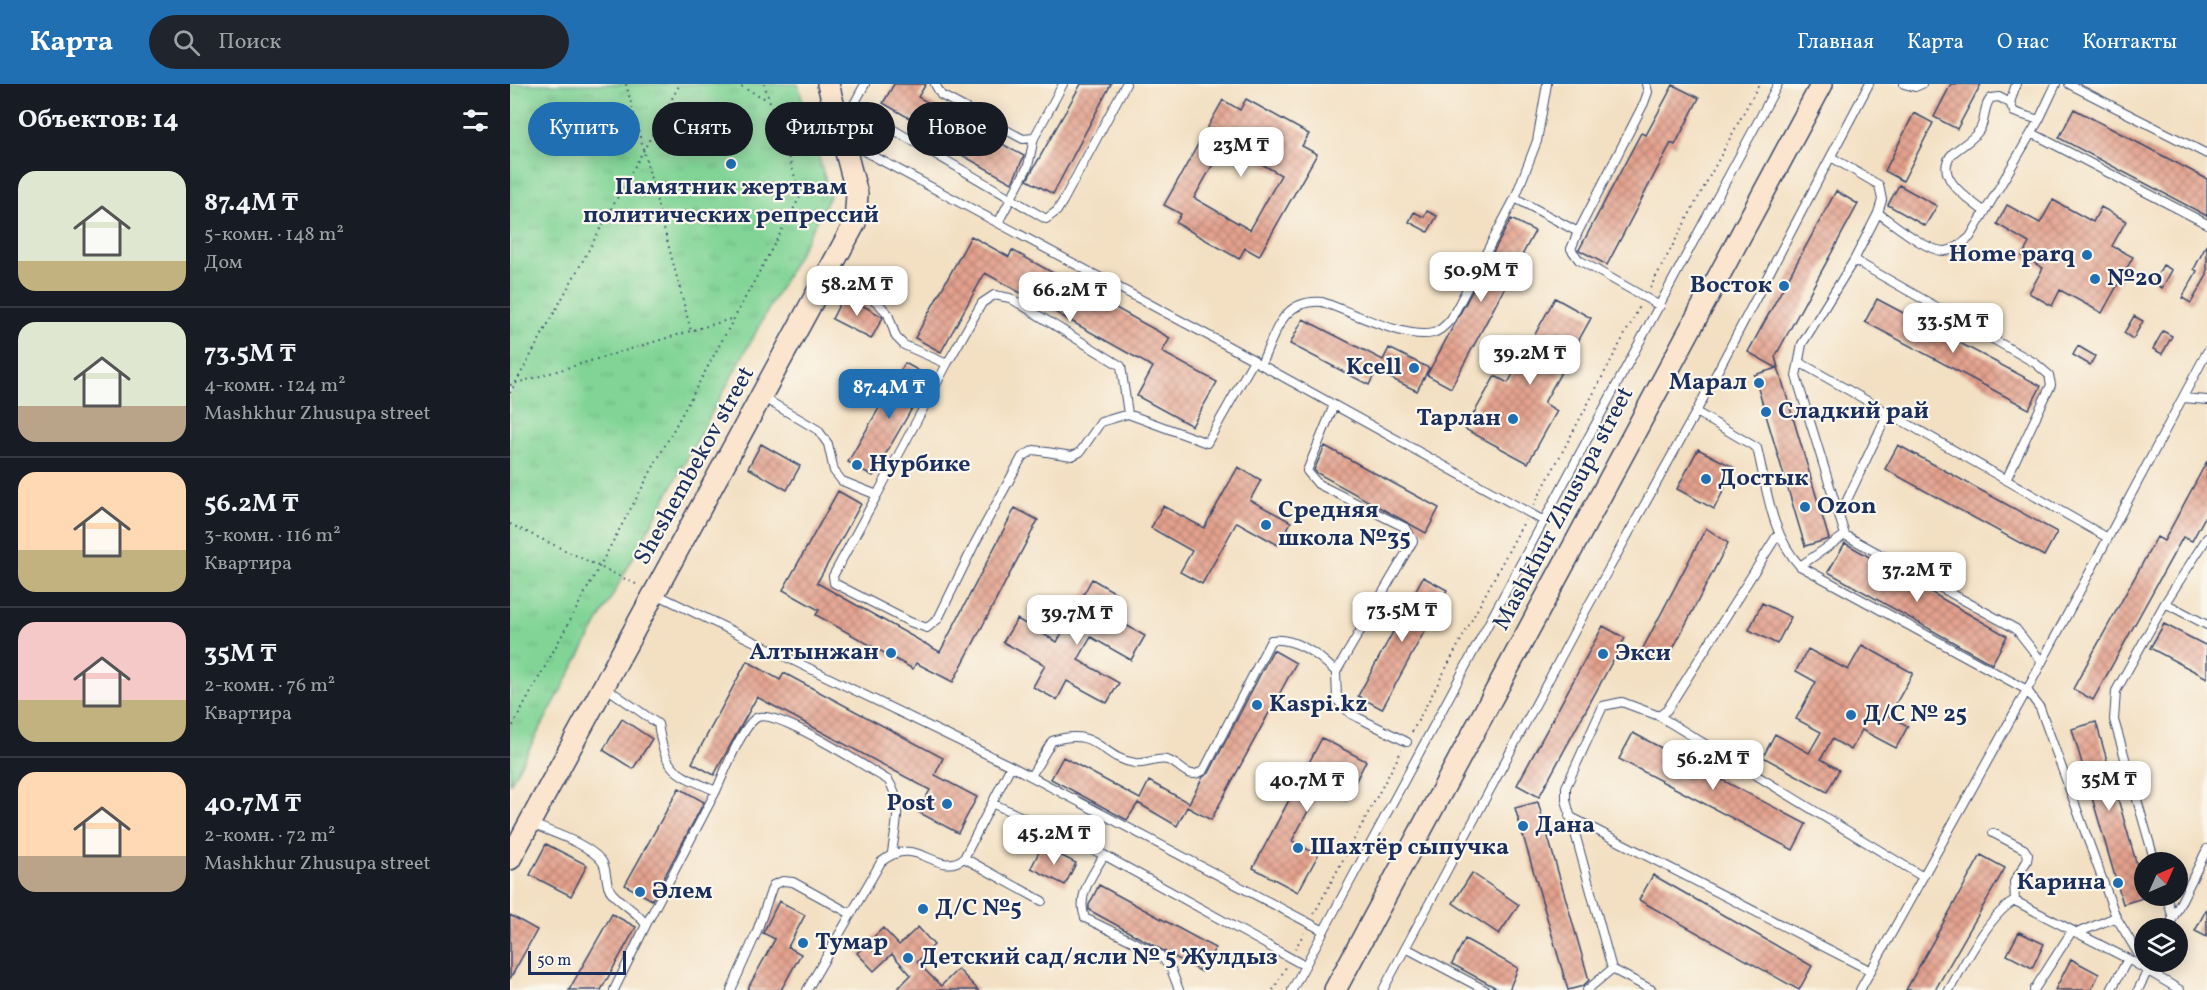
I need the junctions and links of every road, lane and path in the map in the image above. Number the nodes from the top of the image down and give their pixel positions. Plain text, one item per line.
1 (626, 84) edge
2 (680, 84) edge
3 (736, 84) edge
4 (764, 84) edge
5 (828, 84) edge
6 (865, 84) edge
7 (935, 84) edge
8 (1063, 84) edge
9 (1126, 84) edge
10 (1547, 84) edge
11 (1646, 84) edge
12 (1759, 84) edge
13 (1778, 84) edge
14 (1822, 84) edge
15 (1869, 84) edge
16 (1904, 84) edge
17 (1922, 84) edge
18 (2016, 84) edge
19 (2056, 84) edge
20 (2069, 84) edge
21 (770, 101) junction
22 (840, 102) edge
23 (851, 102) edge
24 (2010, 103) junction
25 (2039, 120) junction
26 (2032, 133) junction
27 (895, 137) edge
28 (1034, 138) junction
29 (643, 150) junction
30 (2207, 154) edge
31 (847, 156) edge
32 (874, 156) edge
33 (1832, 157) junction
34 (1515, 198) junction
35 (1011, 199) junction
36 (1985, 212) junction
37 (1878, 213) junction
38 (998, 223) junction
39 (2207, 224) edge
40 (1578, 232) junction
41 (1854, 260) junction
42 (826, 275) junction
43 (1644, 297) junction
44 (1660, 306) junction
45 (734, 318) junction
46 (691, 331) junction
47 (2207, 352) edge
48 (1258, 362) junction
49 (1799, 362) junction
50 (947, 364) junction
51 (515, 384) junction
52 (510, 385) edge
53 (510, 393) edge
54 (762, 397) junction
55 (2183, 398) junction
56 (2207, 400) edge
57 (1334, 405) junction
58 (1696, 412) junction
59 (1888, 413) junction
60 (1128, 414) junction
61 (2006, 480) junction
62 (877, 495) junction
63 (1529, 513) junction
64 (1840, 515) junction
65 (1544, 521) junction
66 (510, 525) edge
67 (1778, 534) junction
68 (1845, 535) junction
69 (2108, 538) junction
70 (2207, 538) edge
71 (599, 566) junction
72 (1800, 566) junction
73 (654, 593) junction
74 (2165, 603) junction
75 (2207, 625) edge
76 (2042, 662) junction
77 (1336, 672) junction
78 (603, 686) junction
79 (2027, 690) junction
80 (1659, 716) junction
81 (510, 731) edge
82 (1407, 742) junction
83 (1011, 766) junction
84 (1031, 776) junction
85 (716, 791) junction
86 (994, 804) junction
87 (1569, 816) junction
88 (529, 823) junction
89 (1993, 833) dead end
90 (2207, 849) edge
91 (2152, 852) edge
92 (892, 853) junction
93 (1104, 855) junction
94 (964, 858) junction
95 (510, 859) edge
96 (1923, 877) junction
97 (1042, 901) dead end
98 (2015, 901) junction
99 (2169, 906) edge
100 (851, 914) junction
101 (2116, 917) junction
102 (2173, 918) joint
103 (1309, 923) junction
104 (646, 925) junction
105 (1324, 931) junction
106 (2074, 932) junction
107 (2134, 947) edge
108 (1406, 948) junction
109 (1290, 959) junction
110 (2128, 959) junction
111 (2134, 962) edge
112 (1305, 966) junction
113 (1612, 969) junction
114 (1871, 971) junction
115 (2147, 972) edge
116 (2151, 972) edge
117 (614, 990) edge
118 (731, 990) edge
119 (807, 990) edge
120 (1179, 990) edge
121 (1274, 990) edge
122 (1292, 990) edge
123 (1335, 990) edge
124 (1383, 990) edge
125 (1485, 990) edge
126 (1587, 990) edge
127 (1652, 990) edge
128 (1860, 990) edge
129 (1949, 990) edge
130 (2034, 990) edge
131 (2111, 990) edge
132 (2138, 990) edge
133 (2180, 990) edge

1 - 29 path
2 - 29 path
3 - 21 path
4 - 21 path
5 - 22 main road, Sheshembekov street
6 - 23 lane
7 - 28 lane
8 - 28 lane
9 - 35 lane
10 - 34 lane
11 - 40 lane
12 - 43 path
13 - 44 lane
14 - 123 main road, Mashkhur Zhusupa street
15 - 33 lane
16 - 17 lane
18 - 24 lane
19 - 25 lane
20 - 30 lane
21 - 45 path
24 - 25 lane
24 - 36 lane
25 - 26 lane
26 - 36 lane
26 - 39 lane
27 - 35 lane
28 - 35 lane
29 - 46 path
29 - 51 path
31 - 42 main road, Sheshembekov street
32 - 38 lane
33 - 37 lane
33 - 58 lane
34 - 40 lane
34 - 48 lane
35 - 38 lane
36 - 37 lane
37 - 41 lane
38 - 48 lane
40 - 43 lane
41 - 49 lane
41 - 61 lane
42 - 50 lane
42 - 54 main road, Sheshembekov street
43 - 44 lane
43 - 63 path
44 - 65 lane
45 - 46 path
45 - 71 path
46 - 51 path
47 - 55 lane
48 - 57 lane
48 - 60 lane
49 - 59 lane
49 - 64 lane
50 - 60 lane
50 - 62 lane
51 - 52 path
51 - 53 path
54 - 62 lane
54 - 73 main road, Sheshembekov street
55 - 56 lane
55 - 69 lane
57 - 63 lane
57 - 77 lane
58 - 67 lane
58 - 108 lane
59 - 61 lane
59 - 64 lane
60 - 62 lane
61 - 69 lane
63 - 65 lane
63 - 82 path
64 - 68 lane
65 - 105 lane
66 - 71 path
67 - 72 lane
67 - 80 lane
68 - 72 lane
68 - 76 lane
69 - 76 lane
70 - 74 lane
71 - 73 path
71 - 81 path
72 - 79 lane
73 - 78 main road, Sheshembekov street
73 - 83 lane
74 - 75 lane
74 - 91 lane
76 - 79 lane
77 - 82 lane
77 - 84 lane
78 - 85 lane
78 - 88 main road, Sheshembekov street
79 - 96 lane
79 - 101 lane
80 - 87 lane
80 - 96 lane
82 - 103 path
83 - 84 lane
83 - 86 lane
84 - 103 lane
85 - 92 lane
85 - 104 lane
86 - 93 lane
86 - 94 lane
87 - 113 lane
87 - 114 lane
88 - 95 main road, Sheshembekov street
88 - 104 lane
89 - 98 lane
90 - 102 lane
92 - 94 lane
92 - 100 lane
93 - 109 lane
93 - 120 lane
94 - 97 lane
96 - 114 lane
98 - 106 lane
98 - 129 lane
99 - 102 lane
100 - 118 lane
100 - 119 lane
101 - 106 lane
101 - 107 lane
103 - 105 lane
103 - 109 path
104 - 117 lane
105 - 112 lane
106 - 110 lane
106 - 130 lane
108 - 124 lane
108 - 125 lane
109 - 112 lane
109 - 121 path
110 - 111 lane
110 - 131 lane
112 - 122 lane
113 - 126 lane
113 - 127 lane
114 - 128 lane
115 - 132 lane
116 - 133 lane

